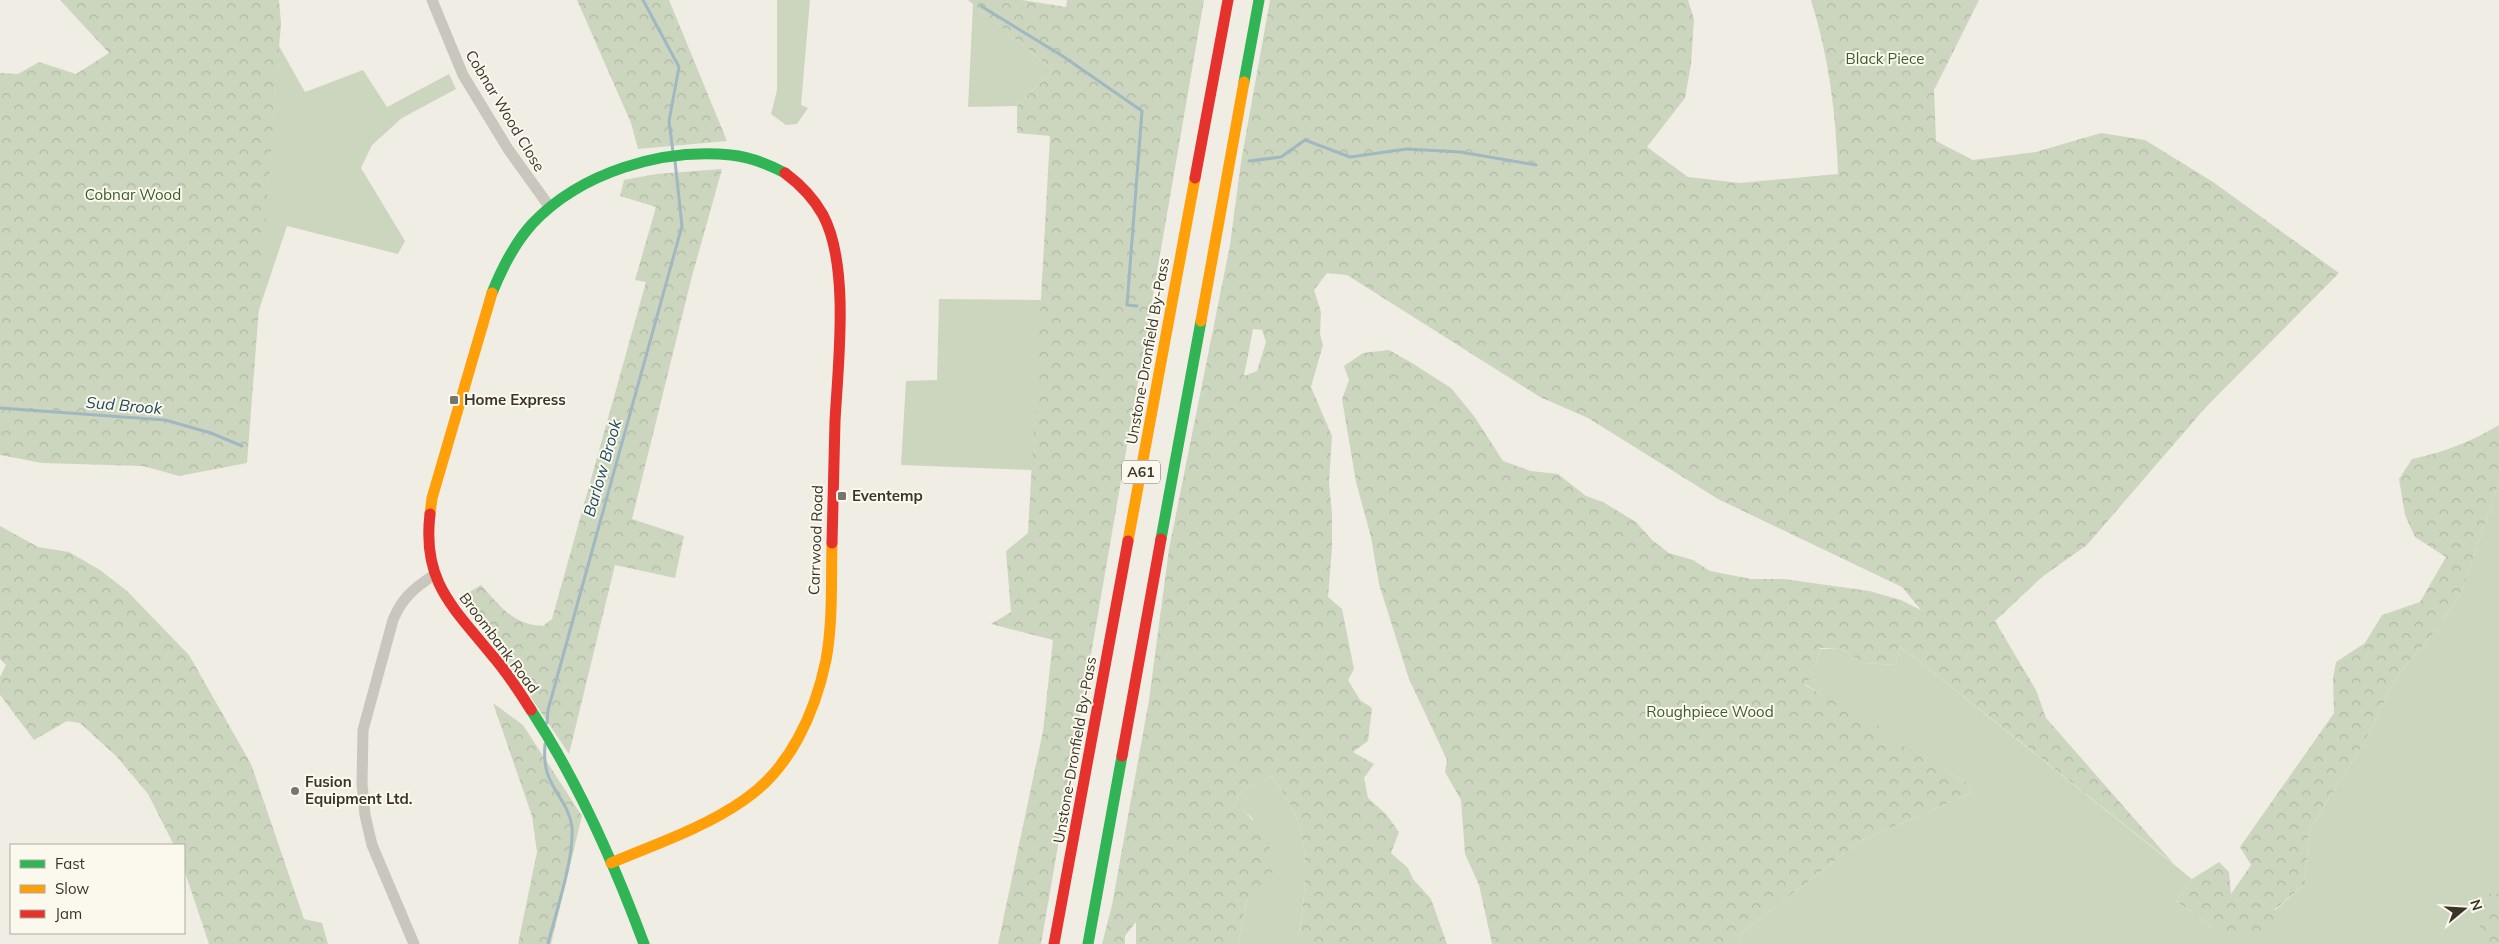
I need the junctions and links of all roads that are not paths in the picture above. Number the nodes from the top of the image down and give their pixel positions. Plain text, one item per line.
1 (432, 0) edge
2 (1228, 0) edge
3 (1259, 0) edge
4 (740, 154) joint
5 (549, 206) junction
6 (434, 576) junction
7 (611, 863) junction
8 (414, 944) edge
9 (644, 944) edge
10 (1054, 944) edge
11 (1088, 944) edge

1 - 5 street, Cobnar Wood Close
2 - 10 main road, Unstone-Dronfield By-Pass / A61
3 - 11 main road, A61
4 - 5 main road, Broombank Road
4 - 7 main road, Carrwood Road
5 - 6 main road, Broombank Road
6 - 7 main road, Broombank Road
6 - 8 street
7 - 9 main road, Broombank Road

